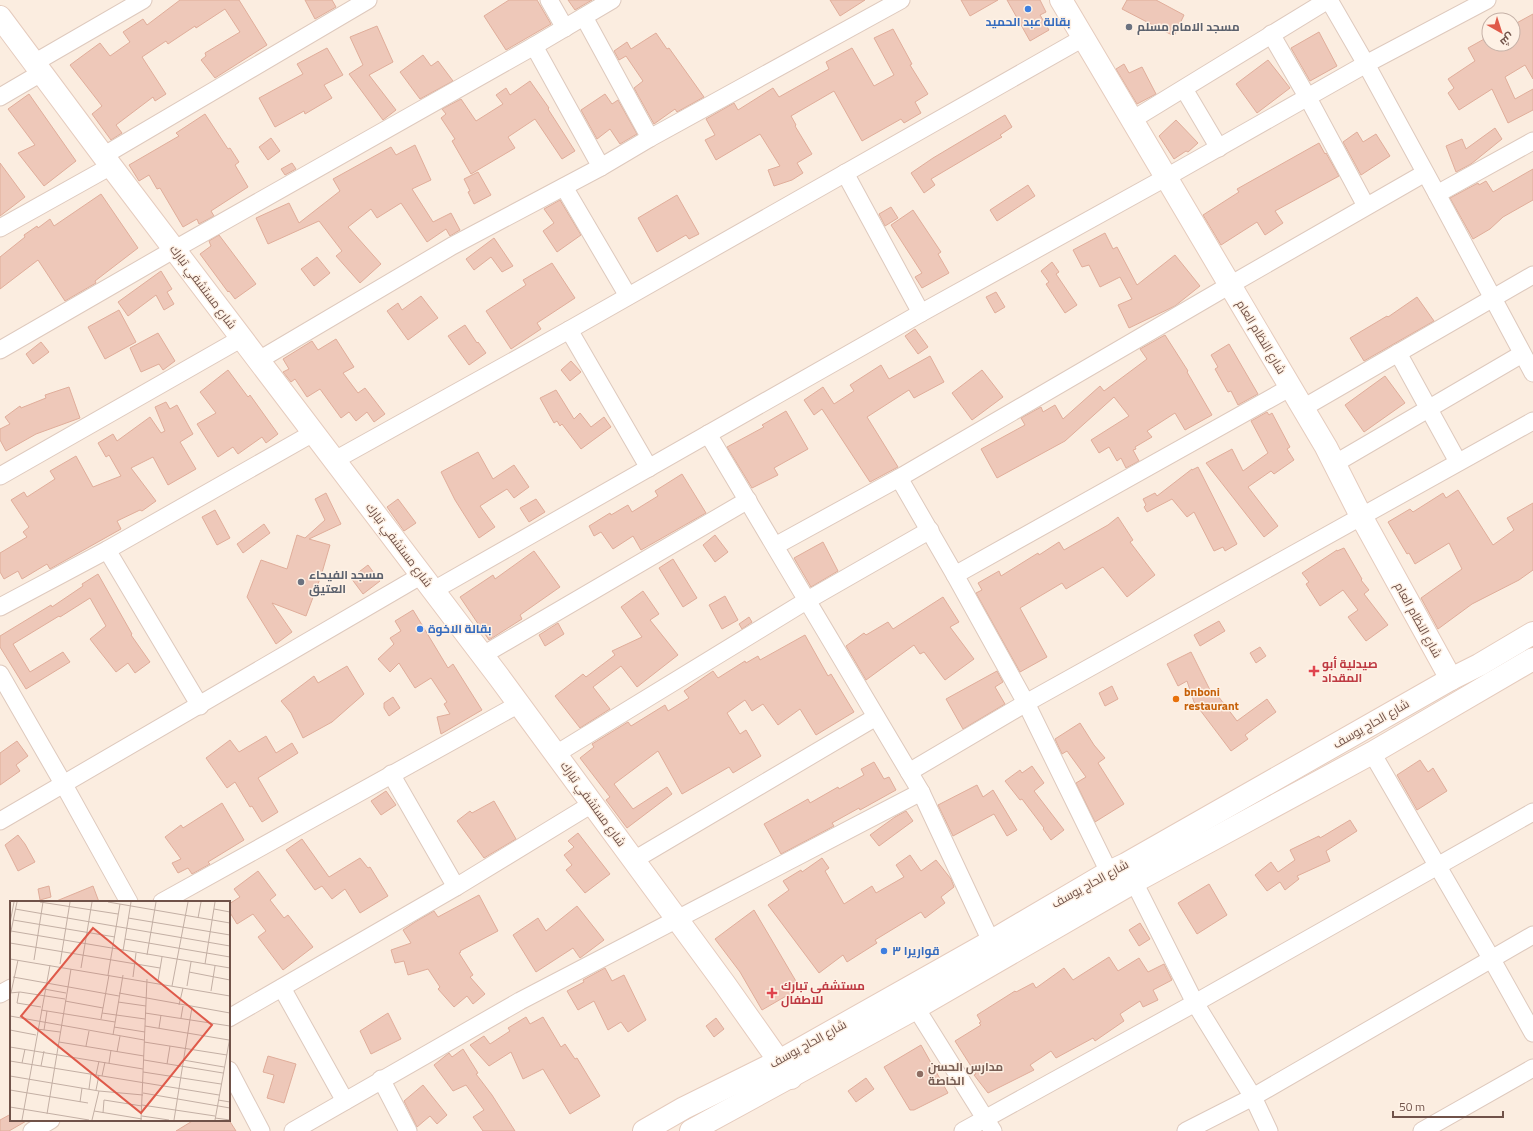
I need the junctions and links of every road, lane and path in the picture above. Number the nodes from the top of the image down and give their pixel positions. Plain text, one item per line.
1 (143, 0) edge
2 (368, 0) edge
3 (549, 0) edge
4 (612, 0) edge
5 (901, 0) edge
6 (1061, 0) edge
7 (1328, 0) edge
8 (1487, 0) edge
9 (0, 17) edge
10 (584, 17) junction
11 (565, 28) junction
12 (1271, 34) junction
13 (1083, 38) junction
14 (534, 46) junction
15 (1366, 64) junction
16 (37, 68) junction
17 (1184, 88) junction
18 (0, 97) edge
19 (1308, 98) junction
20 (1132, 120) junction
21 (650, 138) junction
22 (1533, 141) edge
23 (1219, 148) junction
24 (107, 161) junction
25 (601, 167) junction
26 (846, 173) junction
27 (1425, 173) junction
28 (1165, 178) junction
29 (564, 187) junction
30 (1437, 194) junction
31 (1366, 206) junction
32 (0, 228) edge
33 (175, 249) junction
34 (1533, 275) edge
35 (1230, 285) junction
36 (628, 296) junction
37 (1493, 298) junction
38 (921, 313) junction
39 (569, 330) junction
40 (242, 338) junction
41 (0, 350) edge
42 (1398, 353) junction
43 (1522, 354) junction
44 (259, 360) junction
45 (1533, 374) edge
46 (1291, 387) junction
47 (1303, 408) junction
48 (1429, 408) junction
49 (1533, 421) edge
50 (313, 433) junction
51 (708, 434) junction
52 (335, 460) junction
53 (1458, 462) junction
54 (1334, 464) junction
55 (649, 468) junction
56 (0, 476) edge
57 (899, 478) junction
58 (748, 500) junction
59 (1361, 516) junction
60 (930, 530) junction
61 (775, 546) junction
62 (107, 550) junction
63 (955, 574) junction
64 (428, 583) junction
65 (806, 601) junction
66 (0, 607) edge
67 (1533, 633) edge
68 (482, 655) junction
69 (1533, 660) edge
70 (1, 676) edge
71 (1450, 679) junction
72 (1026, 703) junction
73 (519, 704) junction
74 (200, 706) junction
75 (876, 717) junction
76 (1372, 752) junction
77 (556, 754) junction
78 (908, 772) junction
79 (391, 774) junction
80 (64, 785) junction
81 (921, 792) junction
82 (592, 804) junction
83 (1533, 812) edge
84 (0, 821) edge
85 (634, 860) junction
86 (1438, 866) junction
87 (1123, 873) junction
88 (456, 888) junction
89 (128, 901) edge
90 (164, 901) edge
91 (677, 919) junction
92 (1533, 934) edge
93 (990, 942) junction
94 (1491, 958) junction
95 (1000, 961) junction
96 (282, 988) junction
97 (10, 989) edge
98 (0, 994) edge
99 (1195, 1003) junction
100 (916, 1008) junction
101 (230, 1017) edge
102 (1533, 1033) edge
103 (1533, 1068) edge
104 (785, 1070) junction
105 (230, 1072) edge
106 (381, 1079) junction
107 (1253, 1097) junction
108 (345, 1101) junction
109 (49, 1121) edge
110 (989, 1125) edge
111 (695, 1130) edge
112 (32, 1131) edge
113 (261, 1131) edge
114 (293, 1131) edge
115 (408, 1131) edge
116 (644, 1131) edge
117 (963, 1131) edge
118 (1186, 1131) edge
119 (1269, 1131) edge
120 (1422, 1131) edge

1 - 16 street
2 - 24 street
3 - 11 street
4 - 10 street
5 - 21 street
6 - 13 street, شارع النظام العام
7 - 12 street
7 - 15 street
8 - 15 street
9 - 16 street, شارع مستشفي تبارك
10 - 11 street
10 - 21 street
11 - 14 street
12 - 17 street
12 - 19 street
13 - 20 street, شارع النظام العام
13 - 26 street
14 - 25 street
14 - 33 street
15 - 19 street
15 - 27 street
16 - 18 street
16 - 24 street, شارع مستشفي تبارك
17 - 20 street
17 - 23 street
19 - 23 street
19 - 31 street
20 - 28 street, شارع النظام العام
21 - 25 street
22 - 30 street
23 - 28 street
24 - 32 street
24 - 33 street, شارع مستشفي تبارك
25 - 29 street
26 - 36 street
26 - 38 street
27 - 30 street
27 - 31 street
28 - 35 street, شارع النظام العام
28 - 38 street
29 - 36 street
29 - 44 street
30 - 37 street
31 - 35 street
33 - 40 street, شارع مستشفي تبارك
33 - 41 street
34 - 37 street
35 - 46 street, شارع النظام العام
35 - 57 street
36 - 39 street
37 - 42 street
37 - 43 street
38 - 51 street
39 - 52 street
39 - 55 street
40 - 44 street, شارع مستشفي تبارك
40 - 56 street
42 - 47 street
42 - 48 street
43 - 45 street
43 - 48 street
44 - 50 street, شارع مستشفي تبارك
46 - 47 street, شارع النظام العام
46 - 63 street
47 - 54 street, شارع النظام العام
48 - 53 street
48 - 54 street
49 - 53 street
50 - 52 street, شارع مستشفي تبارك
50 - 62 street
51 - 55 street
51 - 58 street
52 - 64 street, شارع مستشفي تبارك
53 - 59 street
54 - 59 street, شارع النظام العام
55 - 64 street
57 - 60 street
57 - 61 street
58 - 61 street
58 - 68 street
59 - 71 street, شارع النظام العام
59 - 72 street
60 - 63 street
60 - 65 street
61 - 65 street
62 - 66 street
62 - 74 street
63 - 72 street
64 - 68 street, شارع مستشفي تبارك
64 - 74 street
65 - 75 street
65 - 77 street
67 - 71 street, شارع الحاج يوسف
68 - 73 street, شارع مستشفي تبارك
69 - 76 street, شارع الحاج يوسف
70 - 80 street
71 - 87 street, شارع الحاج يوسف
72 - 78 street
72 - 87 street
73 - 77 street, شارع مستشفي تبارك
73 - 79 street
74 - 80 street
75 - 78 street
75 - 85 street
76 - 86 street
76 - 87 street, شارع الحاج يوسف
77 - 82 street, شارع مستشفي تبارك
78 - 81 street
79 - 88 street
79 - 90 street
80 - 84 street
80 - 89 street
81 - 91 street
81 - 93 street
82 - 85 street, شارع مستشفي تبارك
82 - 88 street
83 - 86 street
85 - 91 street, شارع مستشفي تبارك
86 - 94 street
86 - 99 street
87 - 93 street, شارع الحاج يوسف
87 - 95 street, شارع الحاج يوسف
87 - 99 street
88 - 96 street
91 - 104 street, شارع مستشفي تبارك
91 - 106 street
92 - 94 street
93 - 95 street
93 - 104 street, شارع الحاج يوسف
94 - 102 street
94 - 107 street
95 - 100 street, شارع الحاج يوسف
96 - 101 street
96 - 108 street
97 - 98 street
99 - 107 street
99 - 110 street
100 - 104 street, شارع الحاج يوسف
100 - 110 street
103 - 120 street
104 - 111 street, شارع الحاج يوسف
104 - 116 street, شارع الحاج يوسف
105 - 113 street
106 - 108 street
106 - 115 street
107 - 118 street
107 - 119 street
108 - 114 street
109 - 112 street
110 - 117 street

